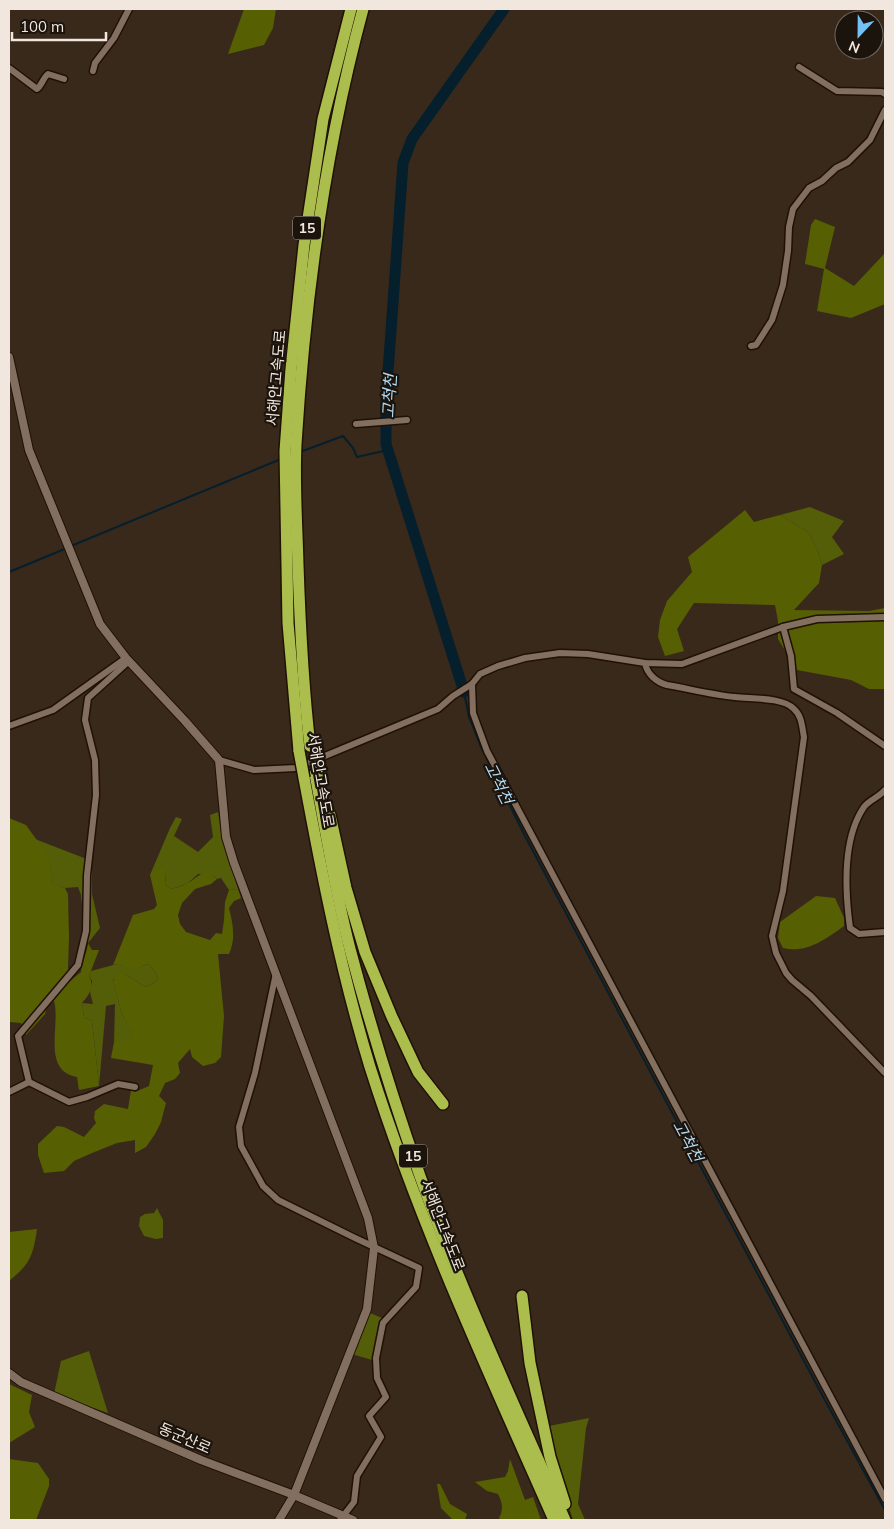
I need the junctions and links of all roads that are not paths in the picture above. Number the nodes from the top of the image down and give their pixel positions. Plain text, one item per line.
1 (129, 9) edge
2 (351, 9) edge
3 (363, 9) edge
4 (799, 67) dead end
5 (9, 68) edge
6 (93, 71) dead end
7 (64, 79) dead end
8 (885, 94) edge
9 (885, 110) edge
10 (751, 346) dead end
11 (9, 357) edge
12 (403, 420) dead end
13 (356, 424) dead end
14 (291, 473) junction
15 (885, 617) edge
16 (783, 627) junction
17 (128, 659) junction
18 (645, 663) junction
19 (470, 685) junction
20 (9, 726) edge
21 (885, 746) edge
22 (219, 760) junction
23 (313, 774) junction
24 (885, 790) edge
25 (885, 932) edge
26 (276, 973) junction
27 (885, 1073) edge
28 (29, 1082) junction
29 (135, 1087) dead end
30 (9, 1092) edge
31 (443, 1104) dead end
32 (374, 1248) junction
33 (522, 1296) dead end
34 (9, 1372) edge
35 (294, 1495) junction
36 (885, 1499) edge
37 (341, 1518) edge
38 (279, 1520) edge
39 (353, 1520) edge
40 (554, 1520) edge
41 (564, 1520) edge
42 (570, 1520) edge

1 - 6 street
2 - 14 highway, 서해안고속도로 / 15
3 - 14 highway, 서해안고속도로 / 15
4 - 8 street
5 - 7 street
9 - 10 street
11 - 17 street
12 - 13 street
14 - 23 highway, 서해안고속도로 / 15, bridge
14 - 23 highway, 서해안고속도로 / 15, bridge
15 - 16 street
16 - 18 street
16 - 21 street
17 - 20 street
17 - 22 street
17 - 28 street
18 - 19 street
18 - 27 street
19 - 22 street
19 - 36 street
22 - 26 street
23 - 31 highway
23 - 40 highway, 서해안고속도로 / 15
23 - 41 highway, 서해안고속도로 / 15
24 - 25 street
26 - 32 street
26 - 32 street
28 - 29 street
28 - 30 street
32 - 35 street
32 - 37 street
33 - 42 highway
34 - 35 street, 동군산로
35 - 37 street, 동군산로
35 - 38 street
37 - 39 street, 동군산로

